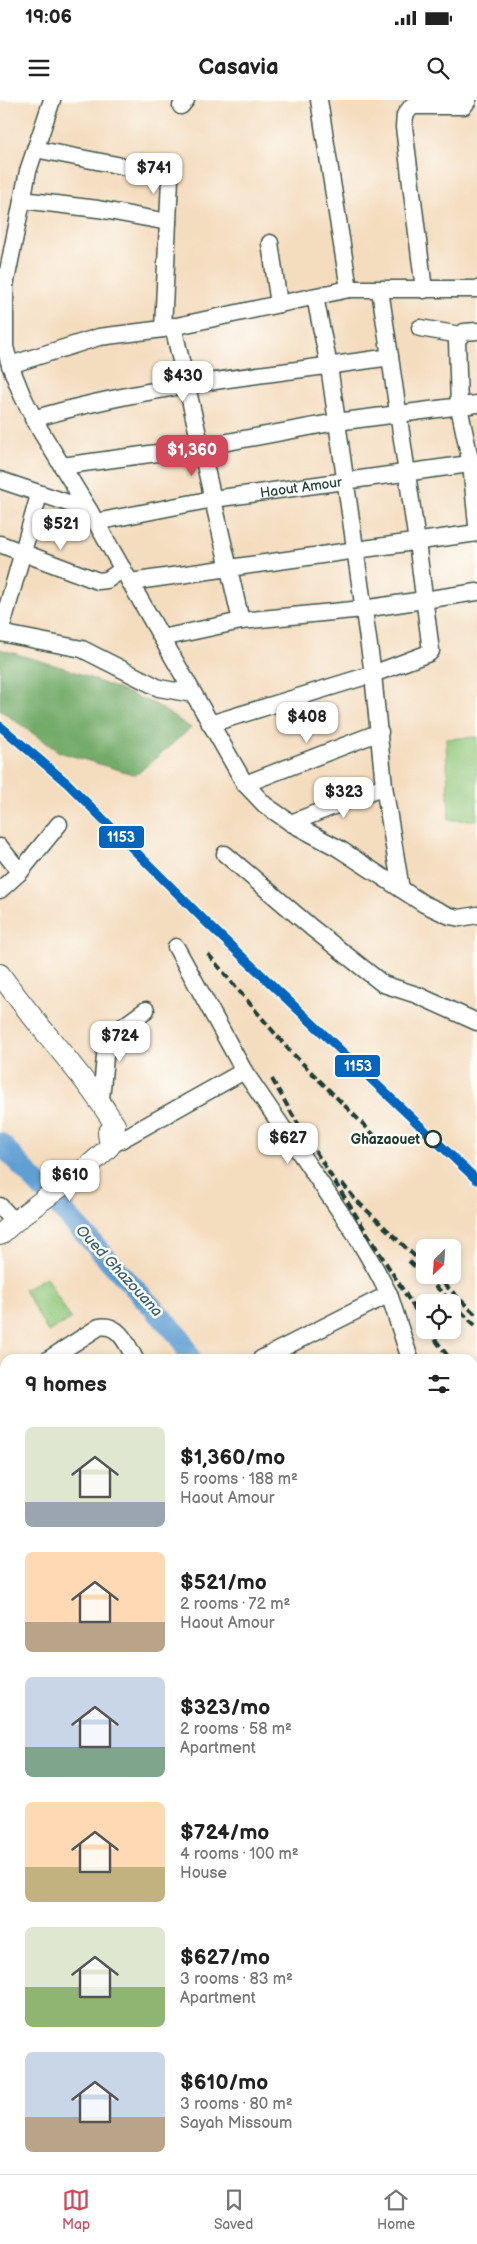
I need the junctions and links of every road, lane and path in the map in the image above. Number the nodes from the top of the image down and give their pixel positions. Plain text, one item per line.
1 (52, 100) edge
2 (320, 100) edge
3 (468, 100) edge
4 (35, 149) junction
5 (22, 200) junction
6 (168, 222) junction
7 (270, 243) dead end
8 (349, 289) junction
9 (477, 289) edge
10 (380, 290) junction
11 (424, 290) junction
12 (316, 297) junction
13 (278, 304) junction
14 (168, 327) junction
15 (420, 328) dead end
16 (477, 331) edge
17 (460, 335) junction
18 (390, 357) junction
19 (328, 366) junction
20 (9, 373) edge
21 (188, 386) junction
22 (477, 404) edge
23 (459, 407) junction
24 (398, 414) junction
25 (33, 419) junction
26 (336, 422) junction
27 (201, 448) junction
28 (474, 463) edge
29 (62, 466) junction
30 (406, 472) junction
31 (0, 480) edge
32 (345, 481) junction
33 (39, 495) junction
34 (213, 499) junction
35 (92, 516) junction
36 (477, 525) edge
37 (477, 533) edge
38 (417, 542) junction
39 (0, 544) edge
40 (356, 550) junction
41 (23, 554) junction
42 (228, 568) junction
43 (127, 576) junction
44 (477, 592) edge
45 (424, 599) junction
46 (363, 609) junction
47 (241, 621) junction
48 (0, 633) edge
49 (162, 638) junction
50 (373, 674) junction
51 (193, 694) junction
52 (210, 724) junction
53 (380, 732) junction
54 (245, 784) junction
55 (384, 786) junction
56 (291, 823) junction
57 (59, 824) dead end
58 (0, 847) edge
59 (225, 854) dead end
60 (20, 872) junction
61 (400, 889) junction
62 (0, 890) edge
63 (477, 915) edge
64 (176, 947) dead end
65 (0, 974) edge
66 (146, 1010) dead end
67 (477, 1022) edge
68 (244, 1071) junction
69 (115, 1125) junction
70 (110, 1146) junction
71 (0, 1206) edge
72 (7, 1228) edge
73 (389, 1294) junction
74 (56, 1354) edge
75 (132, 1354) edge
76 (271, 1354) edge
77 (408, 1354) edge

1 - 4 street
2 - 8 street
3 - 11 street
4 - 5 street
4 - 6 street
5 - 6 street
5 - 20 street
6 - 14 street
7 - 13 street
8 - 10 street
8 - 12 street
9 - 11 street
10 - 11 street
10 - 18 street
12 - 13 street
12 - 19 street
13 - 14 street
14 - 20 street
14 - 21 street
15 - 17 street
16 - 17 street
17 - 23 street
18 - 19 street
18 - 24 street
19 - 21 street
19 - 26 street
20 - 25 street
21 - 25 street
21 - 27 street
22 - 23 street
23 - 24 street
23 - 28 street
24 - 26 street
24 - 30 street
25 - 29 street
26 - 27 street
26 - 32 street
27 - 29 street
27 - 34 street
28 - 30 street, Haout Amour
28 - 36 street
29 - 35 street
30 - 32 street, Haout Amour
30 - 38 street
31 - 33 street
32 - 34 street, Haout Amour
32 - 40 street
33 - 35 street
33 - 41 street
34 - 35 street, Haout Amour
34 - 42 street
35 - 43 street
37 - 38 street
38 - 40 street
38 - 45 street
39 - 41 street
40 - 42 street
40 - 46 street
41 - 43 street
41 - 48 street
42 - 43 street
42 - 47 street
43 - 49 street
44 - 45 street
45 - 46 street
45 - 50 street
46 - 47 street
46 - 50 street
47 - 49 street
48 - 51 street
49 - 51 street
50 - 52 street
50 - 53 street
51 - 52 street
52 - 54 street
53 - 54 street
53 - 55 street
54 - 56 street
55 - 56 street
55 - 61 street
56 - 61 street
57 - 60 street
58 - 60 street
59 - 67 street
60 - 62 street
61 - 63 street
64 - 68 street
65 - 69 main road
66 - 69 street
68 - 70 street
68 - 73 street
69 - 70 main road
70 - 72 main road
71 - 72 street
73 - 76 street
73 - 77 street
74 - 75 street

